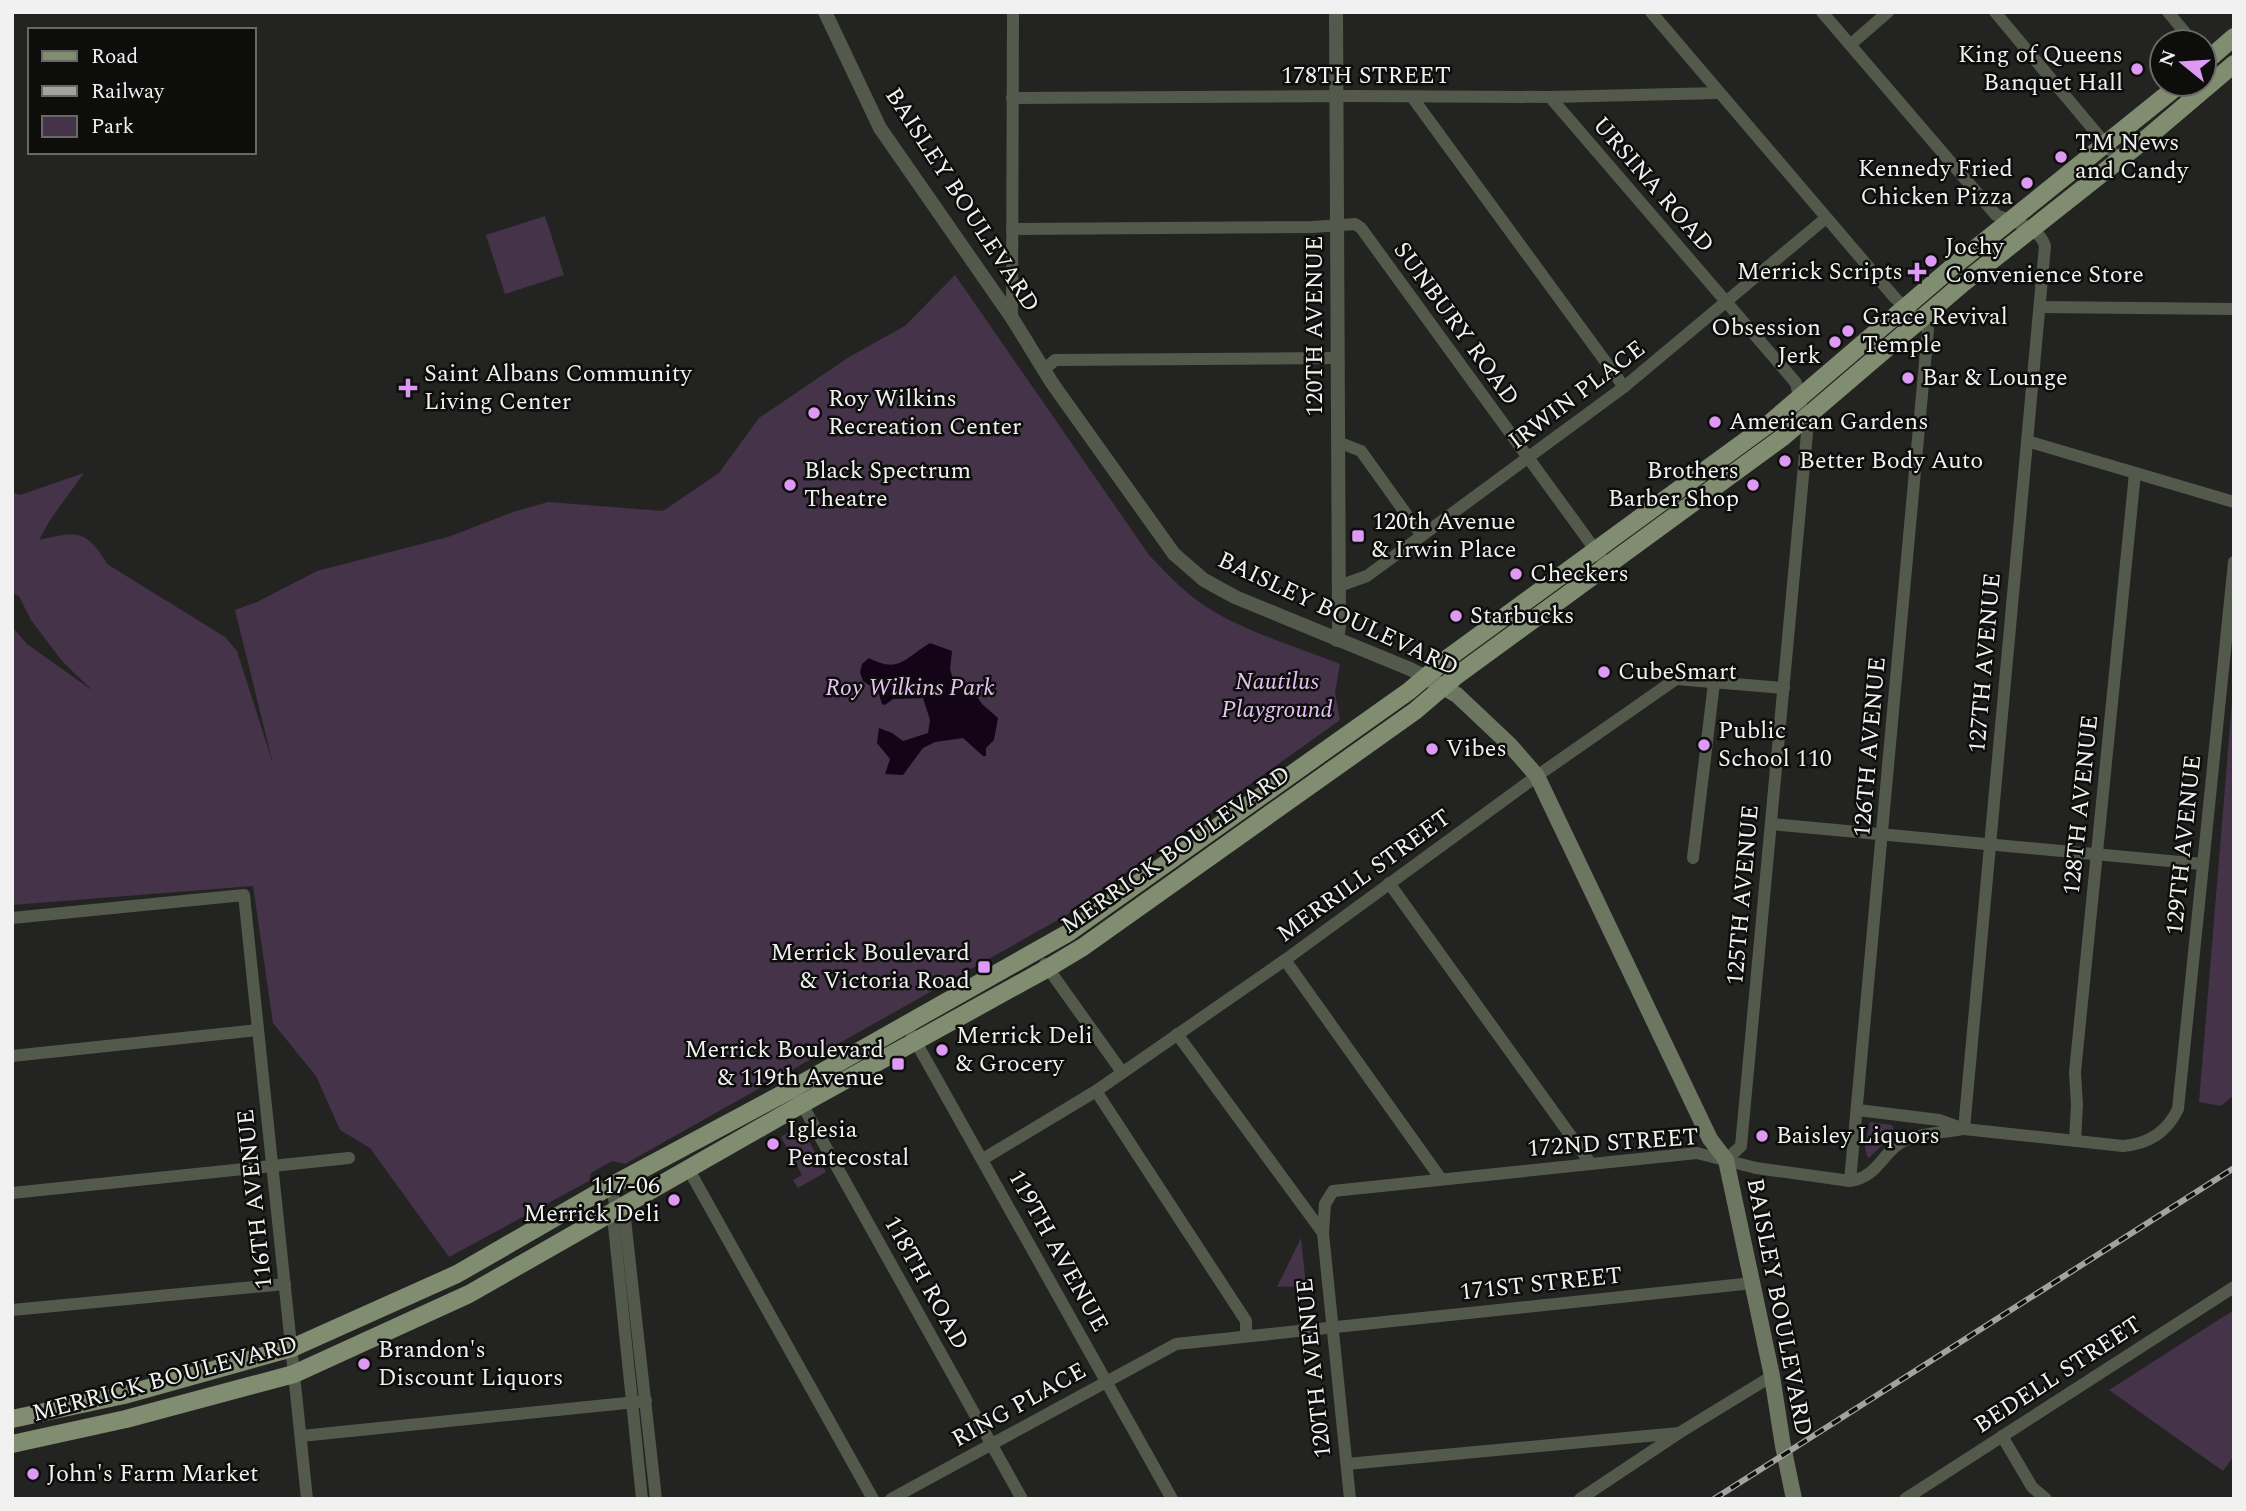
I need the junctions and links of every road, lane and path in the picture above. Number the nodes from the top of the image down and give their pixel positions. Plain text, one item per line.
1 (825, 12) edge
2 (1013, 12) edge
3 (1336, 12) edge
4 (1651, 12) edge
5 (1822, 12) edge
6 (1888, 12) edge
7 (1995, 12) edge
8 (2168, 12) edge
9 (2181, 28) edge
10 (2234, 37) edge
11 (1850, 45) junction
12 (2218, 49) edge
13 (2233, 67) edge
14 (1719, 93) junction
15 (1336, 96) junction
16 (1412, 97) junction
17 (1550, 97) junction
18 (1012, 98) junction
19 (2163, 98) edge
20 (2107, 144) junction
21 (2119, 160) junction
22 (1826, 218) junction
23 (2010, 220) junction
24 (1337, 224) junction
25 (1012, 229) junction
26 (2031, 229) junction
27 (1727, 303) junction
28 (1905, 307) junction
29 (2040, 307) junction
30 (2234, 309) edge
31 (1012, 318) junction
32 (1919, 321) junction
33 (1338, 358) junction
34 (1045, 369) junction
35 (1625, 387) junction
36 (1799, 398) junction
37 (1804, 419) junction
38 (2027, 441) junction
39 (1338, 442) junction
40 (1528, 459) junction
41 (2135, 473) junction
42 (2234, 502) edge
43 (1422, 536) junction
44 (1595, 550) junction
45 (2234, 562) edge
46 (1607, 566) junction
47 (1339, 586) junction
48 (1337, 640) junction
49 (1426, 677) junction
50 (1714, 682) junction
51 (1443, 687) junction
52 (1784, 688) junction
53 (1537, 776) junction
54 (1771, 824) junction
55 (1883, 835) junction
56 (1989, 845) junction
57 (2097, 855) junction
58 (1693, 858) dead end
59 (2203, 864) junction
60 (1389, 883) junction
61 (12, 918) edge
62 (1037, 952) junction
63 (1284, 960) junction
64 (1048, 968) junction
65 (906, 1026) junction
66 (258, 1030) junction
67 (1177, 1034) junction
68 (917, 1042) junction
69 (12, 1056) edge
70 (1122, 1072) junction
71 (792, 1089) junction
72 (1096, 1091) junction
73 (803, 1104) junction
74 (1858, 1110) junction
75 (1964, 1129) junction
76 (2075, 1141) junction
77 (349, 1158) dead end
78 (983, 1159) junction
79 (1726, 1160) junction
80 (1591, 1164) junction
81 (273, 1166) junction
82 (689, 1170) junction
83 (1441, 1179) junction
84 (1850, 1181) junction
85 (612, 1185) junction
86 (12, 1193) edge
87 (616, 1211) junction
88 (1323, 1233) junction
89 (1754, 1283) junction
90 (285, 1284) junction
91 (2234, 1287) edge
92 (12, 1310) edge
93 (1332, 1327) junction
94 (1246, 1336) junction
95 (292, 1348) junction
96 (294, 1374) junction
97 (1772, 1376) junction
98 (1106, 1381) junction
99 (128, 1393) junction
100 (646, 1401) junction
101 (632, 1402) junction
102 (137, 1417) junction
103 (12, 1419) edge
104 (1679, 1433) junction
105 (301, 1436) junction
106 (2002, 1436) junction
107 (12, 1444) edge
108 (992, 1445) junction
109 (1347, 1464) junction
110 (307, 1499) edge
111 (642, 1499) edge
112 (656, 1499) edge
113 (873, 1499) edge
114 (891, 1499) edge
115 (1022, 1499) edge
116 (1172, 1499) edge
117 (1350, 1499) edge
118 (1580, 1499) edge
119 (1794, 1499) edge
120 (1905, 1499) edge
121 (2046, 1499) edge

1 - 31 street, BAISLEY BOULEVARD
2 - 18 street
3 - 15 street, 120TH AVENUE
4 - 14 street
5 - 11 street
6 - 11 street
7 - 20 street
8 - 9 street
10 - 12 main road
11 - 23 street
13 - 21 main road, MERRICK BOULEVARD
14 - 17 street, 178TH STREET
14 - 22 street
15 - 16 street, 178TH STREET
15 - 18 street, 178TH STREET
15 - 24 street, 120TH AVENUE
16 - 17 street, 178TH STREET
16 - 35 street
17 - 27 street, URSINA ROAD
18 - 25 street
19 - 20 main road, MERRICK BOULEVARD
20 - 21 street
20 - 23 main road, MERRICK BOULEVARD
21 - 26 main road, MERRICK BOULEVARD
22 - 27 street, IRWIN PLACE
22 - 28 street
23 - 26 street
23 - 28 main road, MERRICK BOULEVARD
24 - 25 street
24 - 33 street, 120TH AVENUE
24 - 40 street, SUNBURY ROAD
25 - 31 street
26 - 29 street, 127TH AVENUE
26 - 32 main road, MERRICK BOULEVARD
27 - 35 street, IRWIN PLACE
27 - 36 street, URSINA ROAD
28 - 32 street
28 - 36 main road, MERRICK BOULEVARD
29 - 30 street
29 - 38 street, 127TH AVENUE
31 - 34 street, BAISLEY BOULEVARD
32 - 37 main road, MERRICK BOULEVARD
32 - 55 street, 126TH AVENUE
33 - 34 street
33 - 39 street, 120TH AVENUE
34 - 48 street, BAISLEY BOULEVARD
35 - 40 street, IRWIN PLACE
36 - 37 street, URSINA ROAD
36 - 44 main road, MERRICK BOULEVARD
37 - 46 main road, MERRICK BOULEVARD
37 - 52 street, 125TH AVENUE
38 - 41 street
38 - 56 street, 127TH AVENUE
39 - 43 street
39 - 47 street, 120TH AVENUE
40 - 43 street, IRWIN PLACE
40 - 44 street, SUNBURY ROAD
41 - 42 street
41 - 57 street, 128TH AVENUE
43 - 47 street, IRWIN PLACE
44 - 46 street, SUNBURY ROAD
44 - 49 main road, MERRICK BOULEVARD
45 - 59 street, 129TH AVENUE
46 - 51 main road, MERRICK BOULEVARD
47 - 48 street, 120TH AVENUE
48 - 49 street, BAISLEY BOULEVARD
49 - 51 main road, BAISLEY BOULEVARD
49 - 62 main road, MERRICK BOULEVARD
50 - 52 street, MERRILL STREET
50 - 53 street, MERRILL STREET
50 - 58 street
51 - 53 main road, BAISLEY BOULEVARD
51 - 64 main road, MERRICK BOULEVARD
52 - 54 street, 125TH AVENUE
53 - 60 street, MERRILL STREET
53 - 79 main road, BAISLEY BOULEVARD
54 - 55 street
54 - 79 street, 125TH AVENUE
55 - 56 street
55 - 74 street, 126TH AVENUE
56 - 57 street
56 - 75 street, 127TH AVENUE
57 - 59 street
57 - 76 street, 128TH AVENUE
59 - 76 street, 129TH AVENUE
60 - 63 street, MERRILL STREET
60 - 80 street
61 - 66 street, 116TH AVENUE
62 - 64 street
62 - 65 main road, MERRICK BOULEVARD
63 - 67 street, MERRILL STREET
63 - 83 street
64 - 68 main road, MERRICK BOULEVARD
64 - 70 street
65 - 68 street, 119TH AVENUE
65 - 71 main road, MERRICK BOULEVARD
66 - 69 street
66 - 81 street, 116TH AVENUE
67 - 70 street, MERRILL STREET
67 - 88 street
68 - 73 main road, MERRICK BOULEVARD
68 - 78 street, 119TH AVENUE
70 - 72 street, MERRILL STREET
71 - 73 street, 118TH ROAD
71 - 85 main road, MERRICK BOULEVARD
72 - 78 street, MERRILL STREET
72 - 94 street
73 - 82 main road, MERRICK BOULEVARD
73 - 108 street, 118TH ROAD
74 - 75 street
74 - 84 street, 126TH AVENUE
75 - 76 street
75 - 84 street
77 - 81 street
78 - 98 street, 119TH AVENUE
79 - 80 street, 172ND STREET
79 - 84 street, 172ND STREET
79 - 89 main road, BAISLEY BOULEVARD
80 - 83 street, 172ND STREET
81 - 86 street
81 - 90 street, 116TH AVENUE
82 - 87 main road, MERRICK BOULEVARD
82 - 113 street
83 - 88 street, 172ND STREET
85 - 87 street
85 - 95 main road, MERRICK BOULEVARD
87 - 96 main road, MERRICK BOULEVARD
87 - 100 street
87 - 101 street
88 - 93 street, 120TH AVENUE
89 - 93 street, 171ST STREET
89 - 97 main road, BAISLEY BOULEVARD
90 - 92 street
90 - 95 street, 116TH AVENUE
91 - 106 street, BEDELL STREET
93 - 94 street, RING PLACE
93 - 109 street, 120TH AVENUE
94 - 98 street, RING PLACE
95 - 96 street, 116TH AVENUE
95 - 99 main road, MERRICK BOULEVARD
96 - 102 main road, MERRICK BOULEVARD
96 - 105 street, 116TH AVENUE
97 - 104 street
97 - 119 main road, BAISLEY BOULEVARD
98 - 108 street, RING PLACE
98 - 116 street, 119TH AVENUE
99 - 102 main road
99 - 103 main road, MERRICK BOULEVARD
100 - 101 street
100 - 112 street
101 - 105 street
101 - 111 street
102 - 107 main road, MERRICK BOULEVARD
104 - 109 street
104 - 118 street
105 - 110 street, 116TH AVENUE
106 - 120 street, BEDELL STREET
106 - 121 street
108 - 114 street, RING PLACE
108 - 115 street, 118TH ROAD
109 - 117 street, 120TH AVENUE

